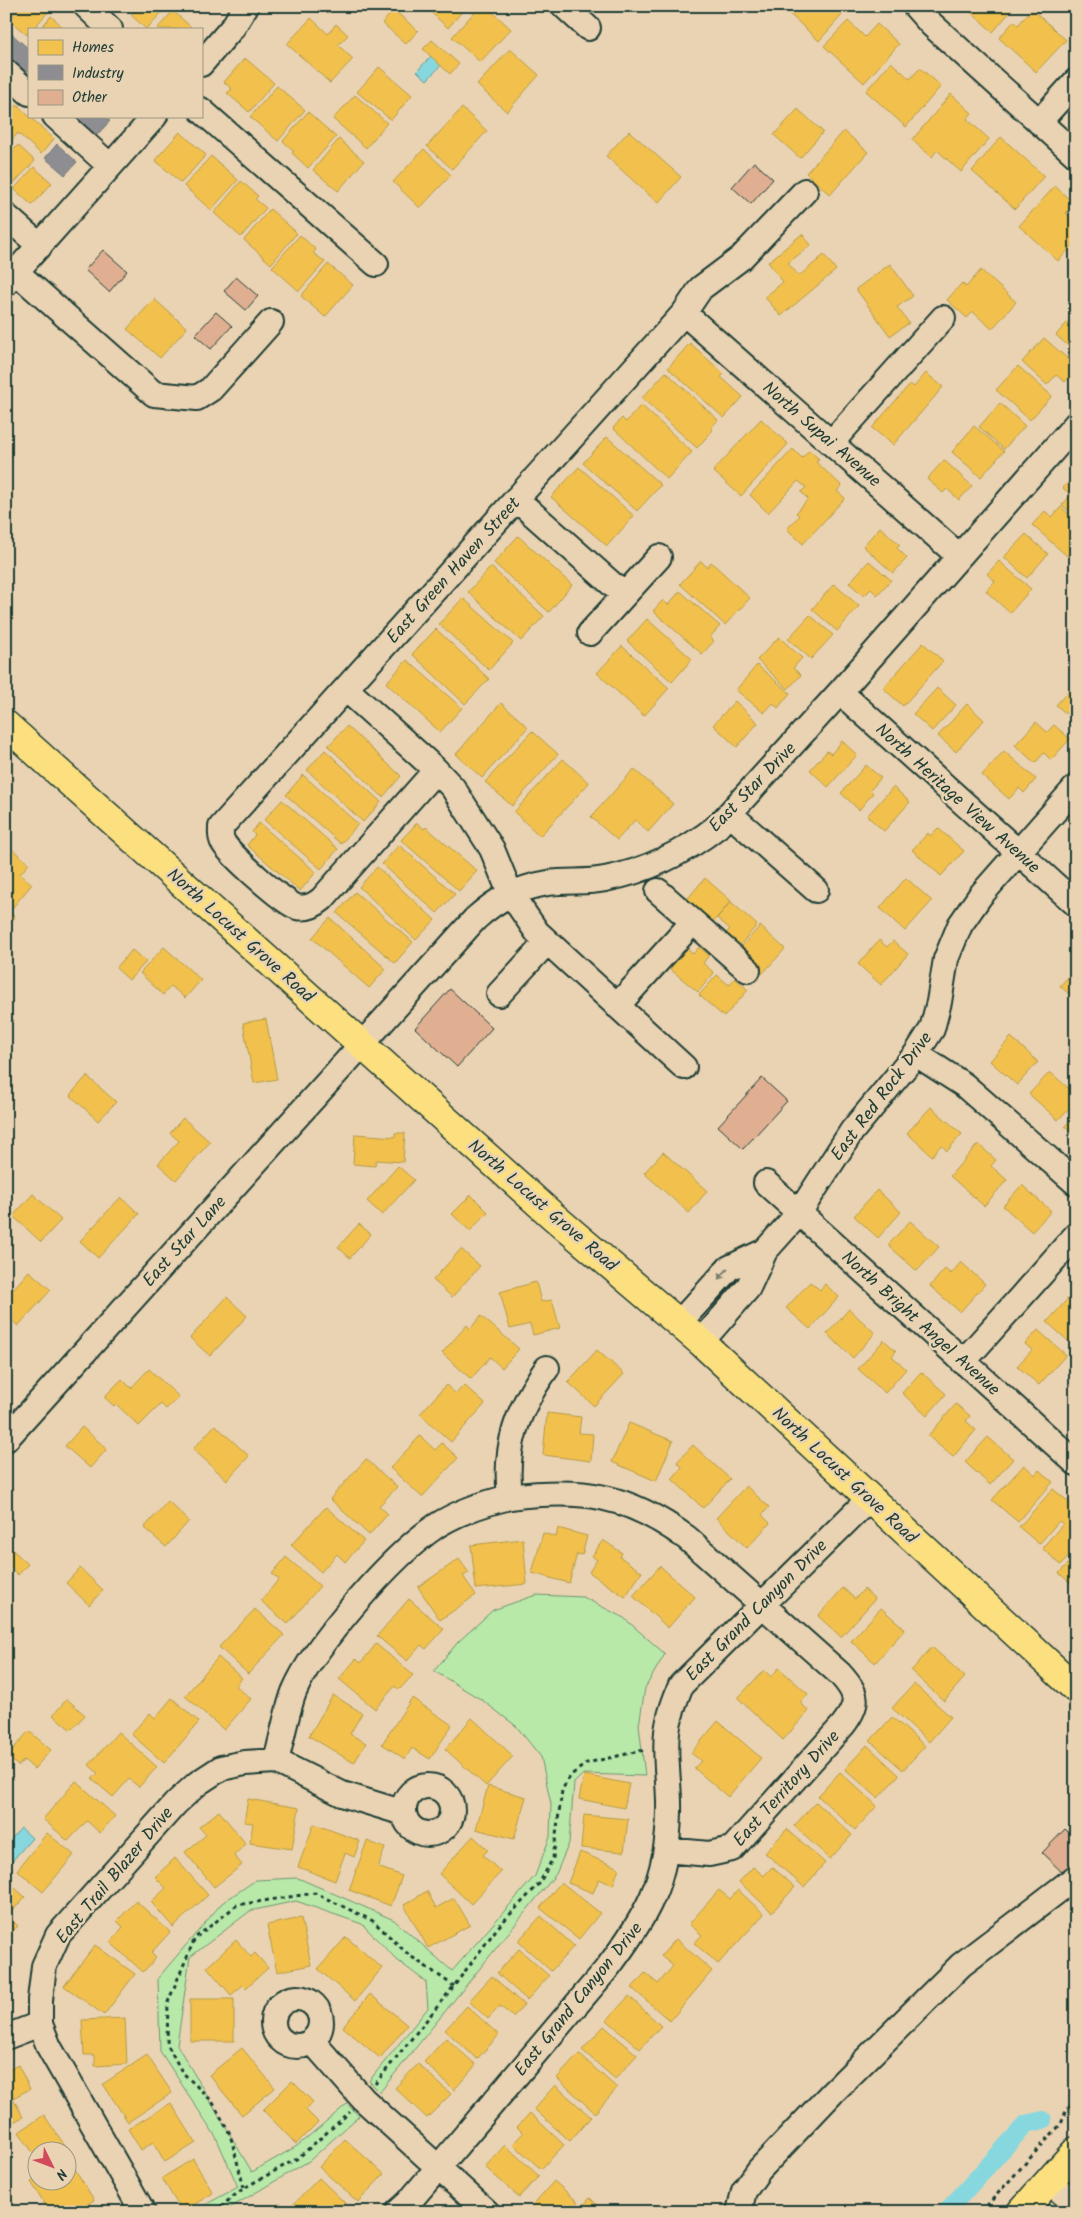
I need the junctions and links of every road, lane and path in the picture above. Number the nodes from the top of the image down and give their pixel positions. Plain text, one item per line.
1 (86, 6) edge
2 (246, 6) edge
3 (564, 6) edge
4 (915, 6) edge
5 (109, 28) edge
6 (588, 28) dead end
7 (202, 63) edge
8 (6, 72) edge
9 (1076, 81) edge
10 (28, 92) edge
11 (202, 111) edge
12 (57, 118) edge
13 (153, 118) edge
14 (1039, 122) junction
15 (1076, 155) edge
16 (110, 166) junction
17 (805, 191) dead end
18 (6, 216) edge
19 (40, 246) junction
20 (376, 264) dead end
21 (11, 278) edge
22 (684, 313) junction
23 (943, 318) dead end
24 (270, 322) dead end
25 (1076, 424) edge
26 (831, 443) junction
27 (516, 499) junction
28 (960, 556) junction
29 (659, 557) dead end
30 (624, 594) junction
31 (590, 633) dead end
32 (346, 689) junction
33 (840, 692) junction
34 (6, 725) edge
35 (436, 770) junction
36 (1076, 787) edge
37 (730, 814) junction
38 (1018, 852) junction
39 (816, 890) dead end
40 (658, 891) dead end
41 (510, 893) junction
42 (1076, 904) edge
43 (693, 922) junction
44 (547, 942) junction
45 (748, 970) dead end
46 (500, 994) dead end
47 (617, 1006) junction
48 (362, 1043) junction
49 (916, 1054) junction
50 (684, 1067) dead end
51 (1076, 1183) edge
52 (766, 1184) dead end
53 (799, 1213) junction
54 (1076, 1235) edge
55 (765, 1251) junction
56 (679, 1323) junction
57 (701, 1342) junction
58 (963, 1362) junction
59 (547, 1368) dead end
60 (6, 1439) edge
61 (1076, 1463) edge
62 (510, 1497) junction
63 (870, 1498) junction
64 (761, 1605) junction
65 (1076, 1689) edge
66 (644, 1750) dead end
67 (276, 1761) junction
68 (404, 1813) dead end
69 (666, 1850) junction
70 (1076, 1877) edge
71 (454, 1986) junction
72 (40, 2024) junction
73 (6, 2037) edge
74 (312, 2041) dead end
75 (372, 2088) dead end
76 (1076, 2100) edge
77 (354, 2108) dead end
78 (1076, 2151) edge
79 (438, 2168) junction
80 (1049, 2181) junction
81 (244, 2188) junction
82 (1076, 2205) edge
83 (143, 2212) edge
84 (214, 2212) edge
85 (398, 2212) edge
86 (487, 2212) edge
87 (739, 2212) edge
88 (981, 2212) edge
89 (1021, 2212) edge

1 - 5 street
2 - 7 street
3 - 6 street
4 - 14 street
8 - 10 street
9 - 14 street
11 - 20 street
12 - 16 street
13 - 16 street
14 - 15 street
16 - 19 street
17 - 22 street, East Green Haven Street
18 - 19 street
19 - 21 street
21 - 24 street
22 - 26 street, North Supai Avenue
22 - 27 street, East Green Haven Street
23 - 26 street
25 - 28 street, East Star Drive
26 - 28 street, North Supai Avenue
27 - 30 street
27 - 32 street, East Green Haven Street
28 - 33 street, East Star Drive
29 - 30 street
30 - 31 street
32 - 35 street
32 - 35 street, East Green Haven Street
33 - 37 street, East Star Drive
33 - 38 street, North Heritage View Avenue
34 - 48 main road, North Locust Grove Road
35 - 41 street
36 - 38 street, East Red Rock Drive
37 - 39 street
37 - 41 street, East Star Drive
38 - 42 street, North Heritage View Avenue
38 - 49 street, East Red Rock Drive
40 - 43 street
41 - 44 street
41 - 48 street, East Star Drive
43 - 45 street
43 - 47 street
44 - 46 street
44 - 47 street
47 - 50 street
48 - 56 main road, North Locust Grove Road
48 - 60 street, East Star Lane
49 - 51 street
49 - 53 street, East Red Rock Drive
52 - 53 street, North Bright Angel Avenue
53 - 55 street, East Red Rock Drive
53 - 58 street, North Bright Angel Avenue
54 - 58 street
55 -> 56 street, East Red Rock Drive
55 - 57 street, East Red Rock Drive
56 - 57 main road, North Locust Grove Road
57 - 63 main road, North Locust Grove Road
58 - 61 street, North Bright Angel Avenue
59 - 62 street
62 - 64 street
62 - 67 street
63 - 64 street, East Grand Canyon Drive
63 - 65 main road, North Locust Grove Road
64 - 69 street, East Grand Canyon Drive
64 - 69 street, East Territory Drive
66 - 71 path
67 - 68 street
67 - 72 street, East Trail Blazer Drive
69 - 79 street, East Grand Canyon Drive
70 - 87 street
71 - 75 path
71 - 81 path
72 - 73 street
72 - 83 street, East Trail Blazer Drive
74 - 79 street
76 - 88 path
77 - 81 path
78 - 80 main road
79 - 85 street, East Grand Canyon Drive
79 - 86 street
80 - 82 street
80 - 89 main road
81 - 84 path

